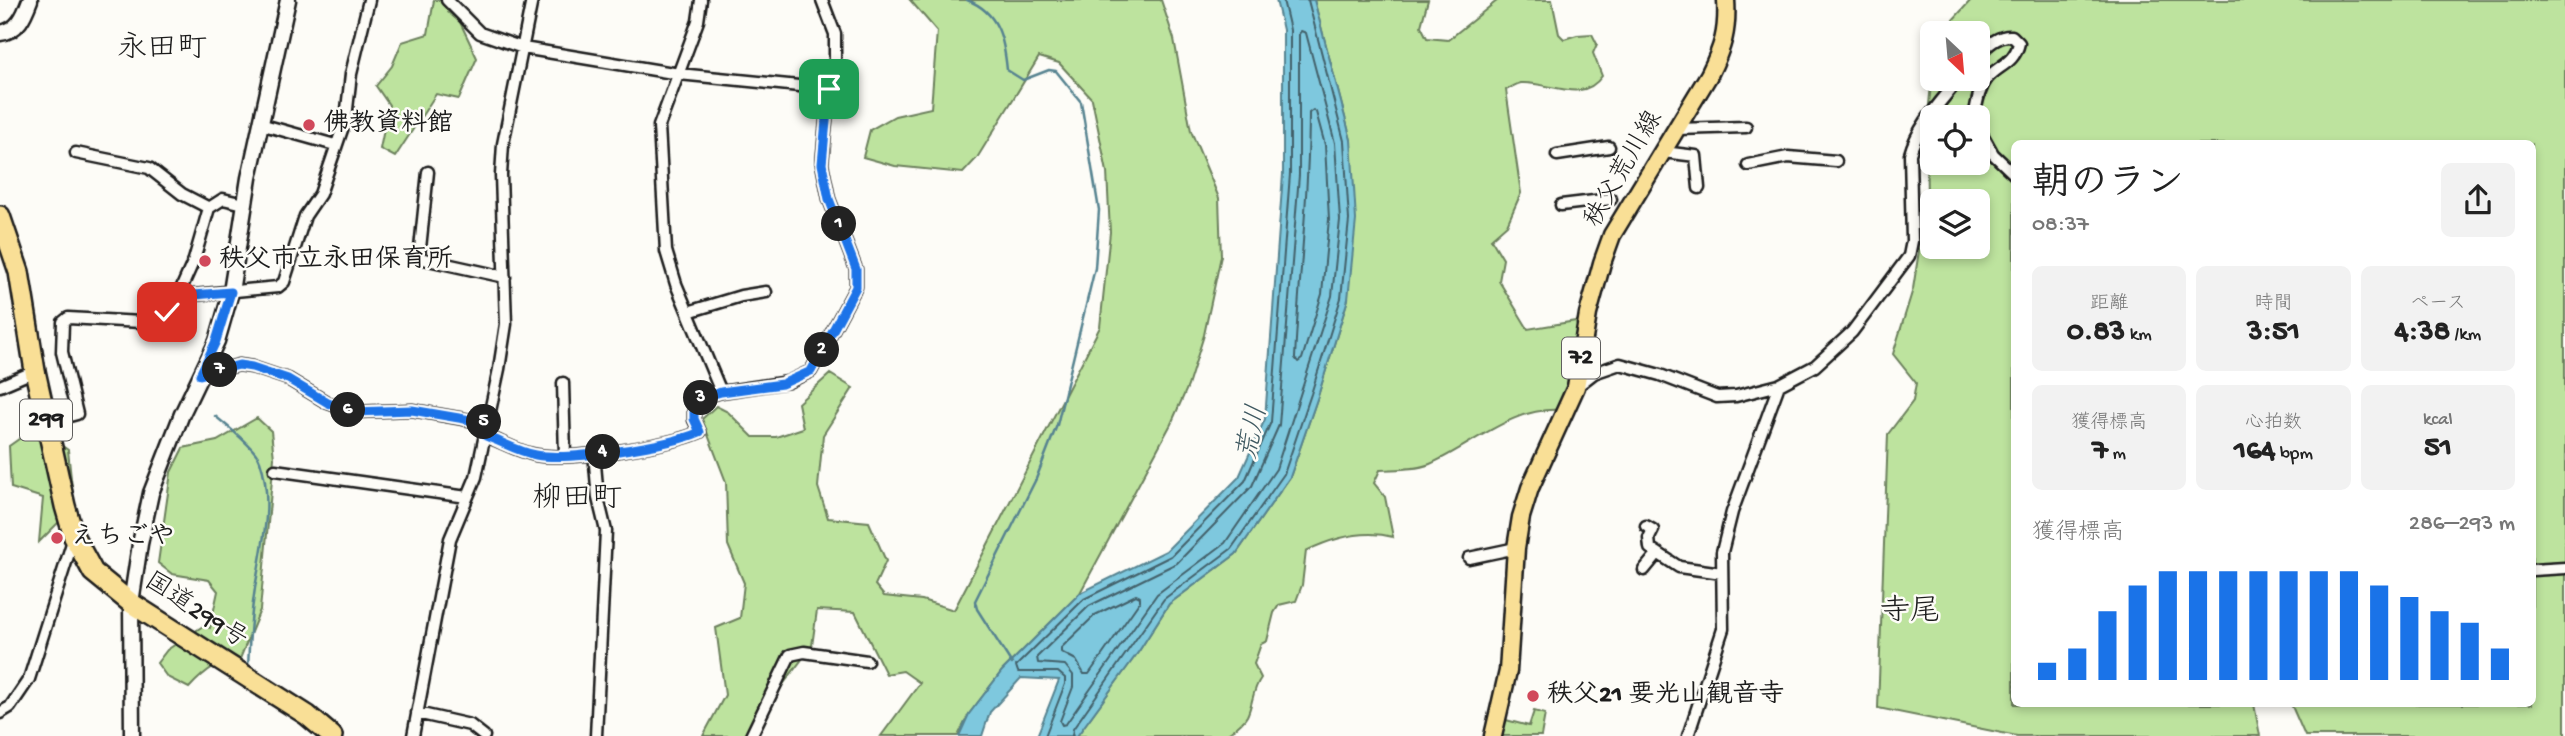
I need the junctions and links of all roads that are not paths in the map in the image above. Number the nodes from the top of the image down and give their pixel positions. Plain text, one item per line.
1 (30, 0) edge
2 (288, 0) edge
3 (369, 0) edge
4 (447, 0) edge
5 (532, 0) edge
6 (701, 0) edge
7 (822, 0) edge
8 (1726, 0) edge
9 (0, 33) edge
10 (1990, 44) edge
11 (523, 48) junction
12 (679, 74) junction
13 (1990, 75) edge
14 (829, 89) junction
15 (1950, 91) edge
16 (260, 124) junction
17 (1746, 127) dead end
18 (1678, 129) junction
19 (335, 145) junction
20 (1609, 147) dead end
21 (1990, 149) edge
22 (1663, 152) junction
23 (76, 153) dead end
24 (1557, 155) dead end
25 (1836, 161) dead end
26 (1748, 165) dead end
27 (2011, 171) edge
28 (428, 172) dead end
29 (1699, 188) dead end
30 (1611, 200) dead end
31 (244, 204) junction
32 (1561, 205) dead end
33 (209, 208) junction
34 (0, 216) edge
35 (505, 277) junction
36 (231, 292) junction
37 (766, 292) dead end
38 (177, 298) junction
39 (688, 312) junction
40 (35, 371) junction
41 (200, 375) junction
42 (563, 383) dead end
43 (1779, 384) junction
44 (0, 386) edge
45 (1576, 387) junction
46 (721, 392) junction
47 (47, 422) junction
48 (488, 423) junction
49 (486, 436) junction
50 (594, 453) junction
51 (565, 455) junction
52 (275, 471) dead end
53 (467, 498) junction
54 (1646, 526) dead end
55 (74, 537) junction
56 (1516, 548) junction
57 (1658, 553) junction
58 (1469, 558) dead end
59 (2565, 568) edge
60 (1644, 570) dead end
61 (2536, 570) edge
62 (1722, 573) junction
63 (131, 603) junction
64 (867, 661) dead end
65 (417, 712) junction
66 (0, 713) edge
67 (132, 736) edge
68 (332, 736) edge
69 (414, 736) edge
70 (484, 736) edge
71 (596, 736) edge
72 (751, 736) edge
73 (1493, 736) edge
74 (1688, 736) edge

1 - 9 street
2 - 16 street
3 - 19 street
4 - 11 street
5 - 11 street
6 - 12 street
7 - 14 street
8 - 18 main road, 秩父荒川線 / 72
10 - 13 street
11 - 12 street
11 - 35 street
12 - 14 street
12 - 39 street
14 - 46 street
15 - 43 street
16 - 19 street
16 - 31 street
17 - 18 street
18 - 22 main road, 秩父荒川線 / 72
19 - 36 street
20 - 24 street
21 - 27 street
22 - 29 street
22 - 45 main road, 秩父荒川線 / 72
23 - 33 street
25 - 26 street
28 - 35 street
30 - 32 street
31 - 33 street
31 - 36 street
33 - 38 street
34 - 40 highway, 国道299号 / 299
35 - 48 street
36 - 38 street
36 - 41 street
37 - 39 street
38 - 47 street
39 - 46 street
40 - 44 street
40 - 47 highway, 国道299号 / 299
41 - 48 street
41 - 63 street
42 - 51 street
43 - 45 street
43 - 62 street
45 - 56 main road, 秩父荒川線 / 72
46 - 50 street
47 - 55 highway, 国道299号 / 299
48 - 49 street
49 - 51 street
49 - 53 street
50 - 51 street
50 - 71 street
52 - 53 street
53 - 65 street
54 - 57 street
55 - 63 highway, 国道299号 / 299
55 - 66 street
56 - 58 street
56 - 73 main road, 秩父荒川線 / 72
57 - 60 street
57 - 62 street
59 - 61 street
62 - 74 street
63 - 67 street
63 - 68 highway, 国道299号 / 299
64 - 72 street
65 - 69 street
65 - 70 street

